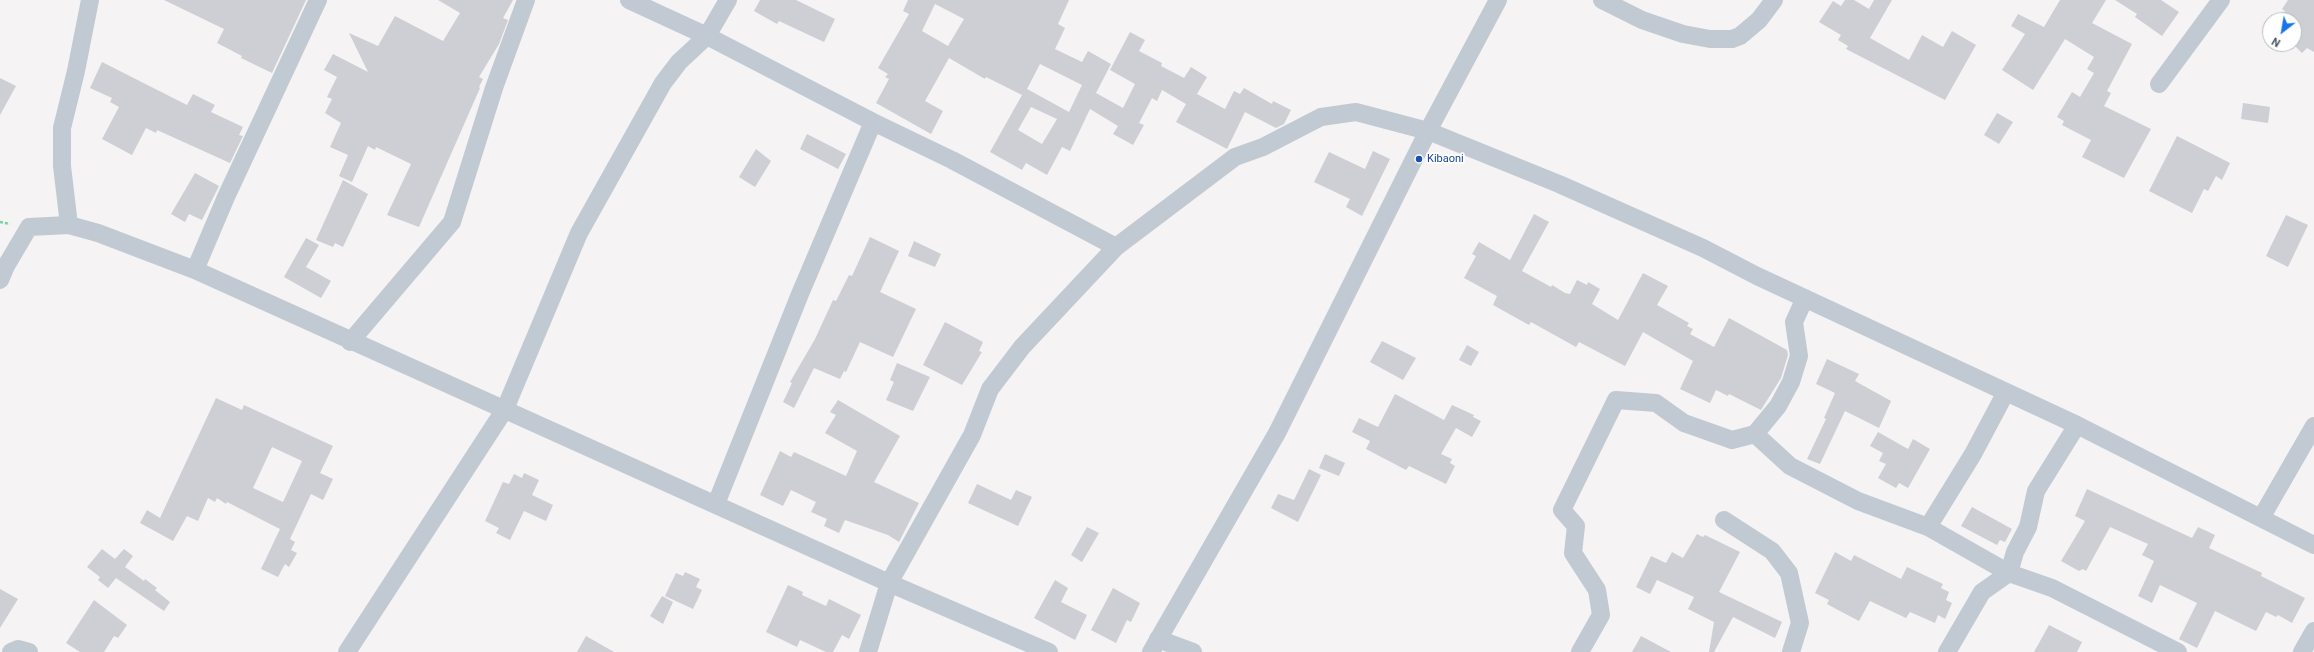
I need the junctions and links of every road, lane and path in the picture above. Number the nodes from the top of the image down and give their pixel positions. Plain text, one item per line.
1 (90, 0) edge
2 (318, 0) edge
3 (526, 0) edge
4 (629, 0) edge
5 (728, 0) edge
6 (1498, 0) edge
7 (1602, 0) edge
8 (1774, 0) edge
9 (2221, 0) edge
10 (707, 36) junction
11 (2159, 84) dead end
12 (873, 122) junction
13 (1428, 131) junction
14 (69, 225) junction
15 (1116, 247) junction
16 (195, 270) junction
17 (0, 280) edge
18 (1805, 298) junction
19 (350, 342) junction
20 (2006, 392) junction
21 (505, 409) junction
22 (2077, 425) junction
23 (2314, 426) edge
24 (1755, 434) junction
25 (716, 504) junction
26 (2261, 518) junction
27 (1724, 520) dead end
28 (1928, 527) junction
29 (2314, 545) edge
30 (2009, 573) junction
31 (889, 583) junction
32 (2314, 631) edge
33 (1154, 645) edge
34 (11, 652) edge
35 (28, 652) edge
36 (347, 652) edge
37 (868, 652) edge
38 (1049, 652) edge
39 (1193, 652) edge
40 (1580, 652) edge
41 (1791, 652) edge
42 (1947, 652) edge
43 (2178, 652) edge
44 (2302, 652) edge

1 - 14 street
2 - 16 street
3 - 19 street
4 - 10 street
5 - 10 street
6 - 13 street
7 - 8 street
9 - 11 street
10 - 12 street
10 - 21 street
12 - 15 street
12 - 25 street
13 - 15 street
13 - 18 street
13 - 33 street
14 - 16 street
14 - 17 street
15 - 31 street
16 - 19 street
18 - 20 street
18 - 24 street
19 - 21 street
20 - 22 street
20 - 28 street
21 - 25 street
21 - 36 street
22 - 26 street
22 - 30 street
23 - 26 street
24 - 28 street
24 - 40 street
25 - 31 street
26 - 29 street
27 - 41 street
28 - 30 street
30 - 42 street
30 - 43 street
31 - 37 street
31 - 38 street
32 - 44 street
33 - 39 street
34 - 35 street

